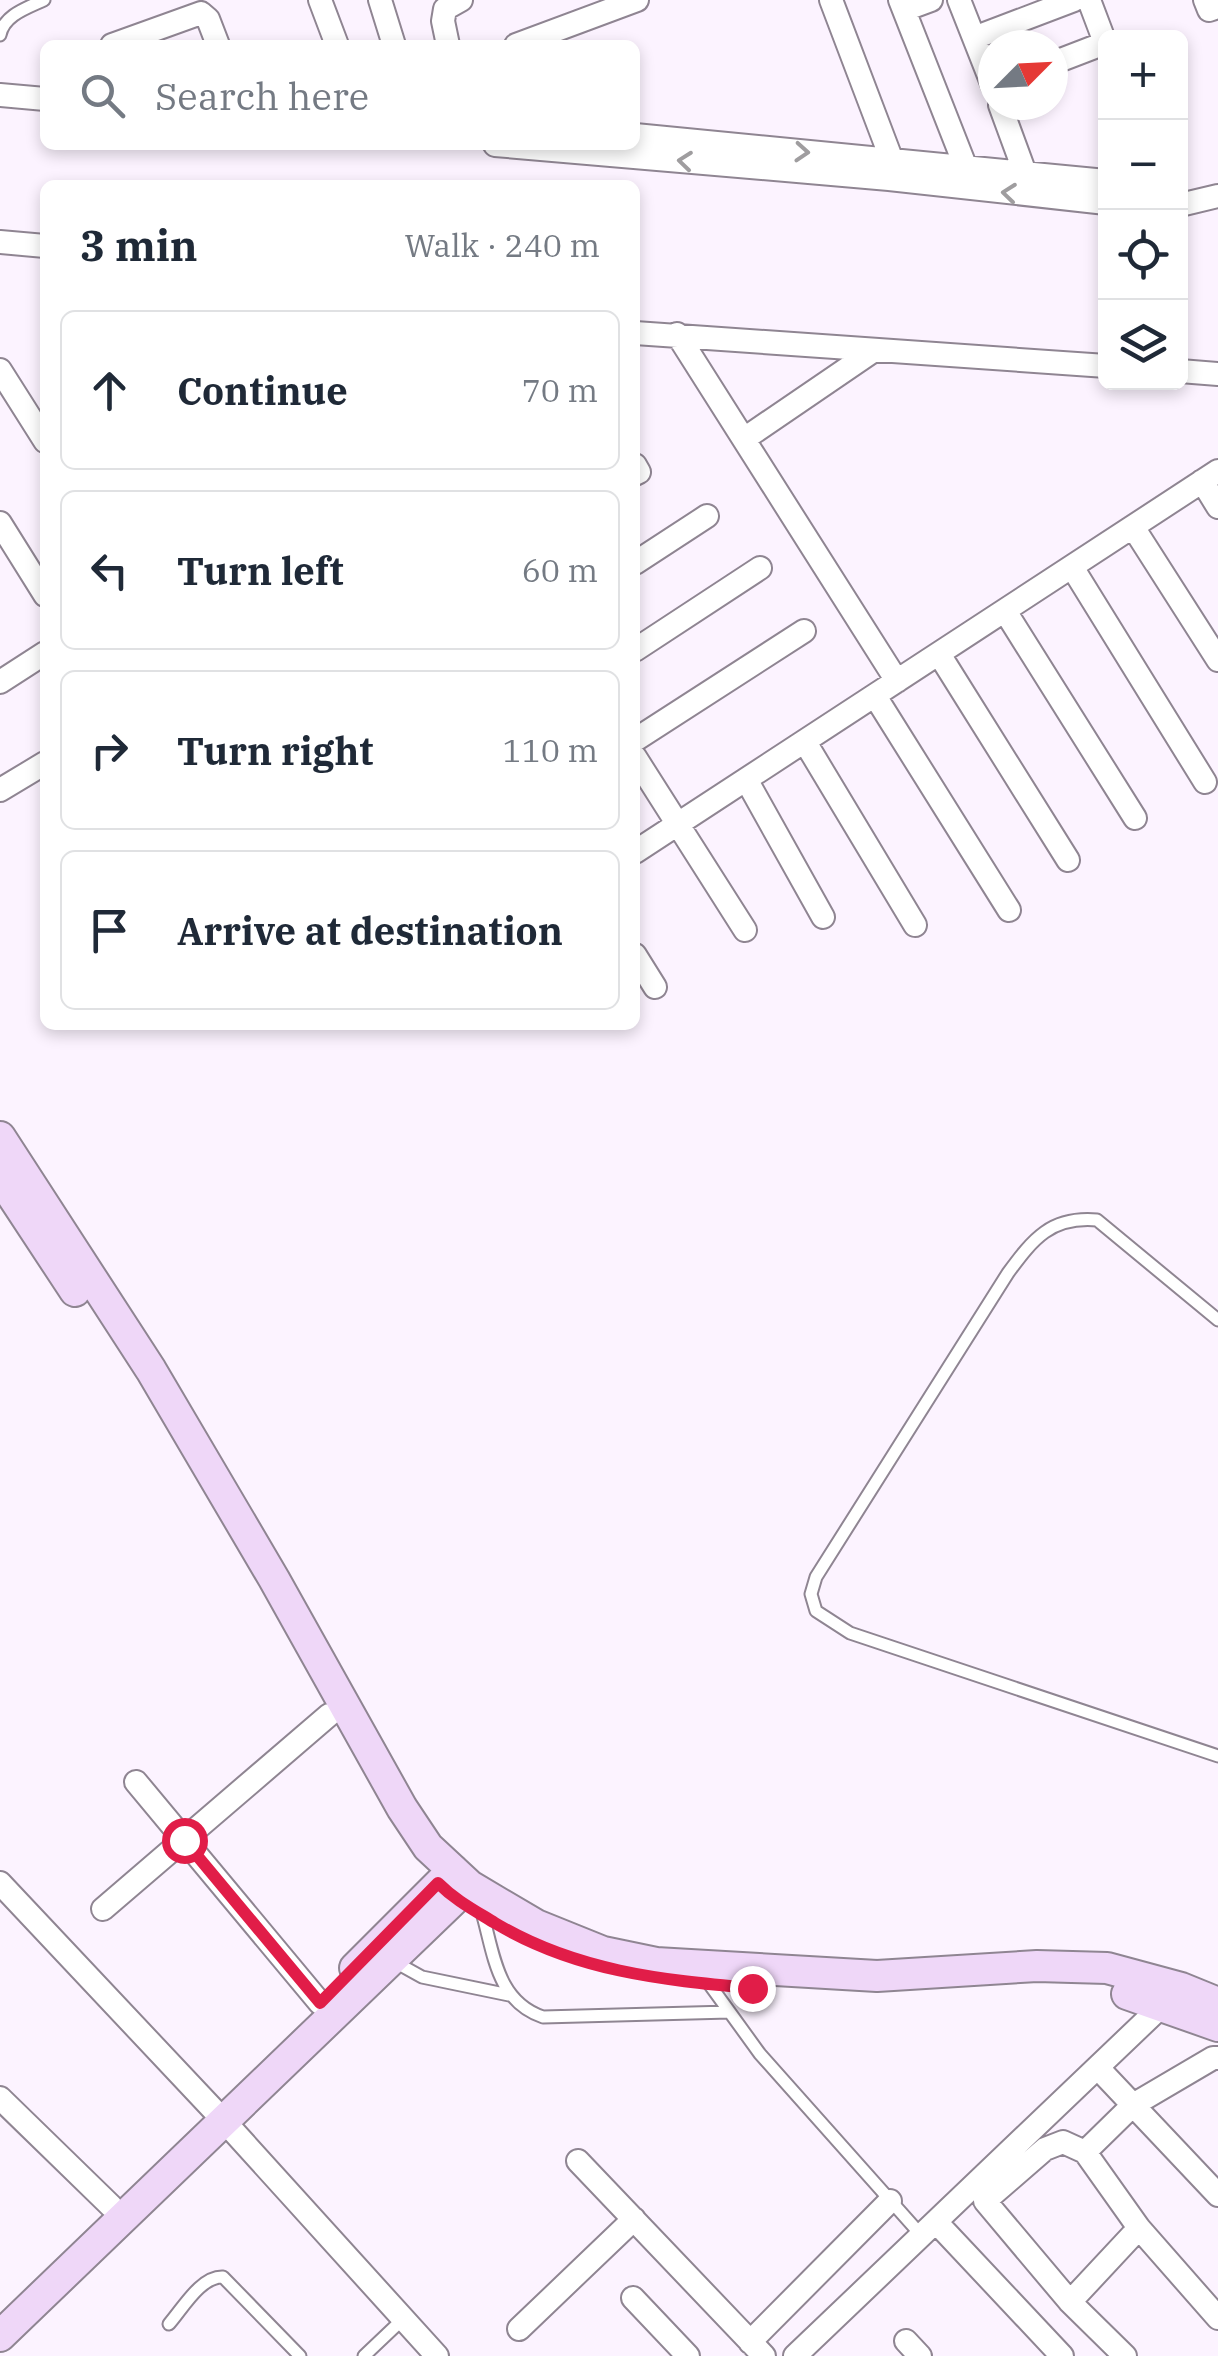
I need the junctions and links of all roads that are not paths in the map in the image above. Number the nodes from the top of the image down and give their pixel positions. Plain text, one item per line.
1 (44, 0) edge
2 (320, 0) edge
3 (380, 0) edge
4 (461, 0) edge
5 (637, 0) edge
6 (831, 0) edge
7 (931, 0) edge
8 (959, 0) edge
9 (1074, 0) edge
10 (1089, 0) edge
11 (1205, 0) edge
12 (613, 4) edge
13 (902, 5) edge
14 (1218, 6) edge
15 (1100, 30) edge
16 (0, 35) edge
17 (974, 38) junction
18 (126, 40) edge
19 (216, 40) edge
20 (336, 40) edge
21 (392, 40) edge
22 (447, 40) edge
23 (528, 40) edge
24 (1098, 47) edge
25 (978, 48) edge
26 (1068, 58) edge
27 (0, 95) edge
28 (40, 99) edge
29 (1006, 120) edge
30 (640, 135) edge
31 (553, 150) edge
32 (891, 158) junction
33 (966, 168) junction
34 (1025, 173) junction
35 (1098, 181) edge
36 (1218, 196) edge
37 (1188, 201) edge
38 (1098, 202) edge
39 (0, 242) edge
40 (40, 246) edge
41 (640, 333) edge
42 (677, 334) junction
43 (874, 350) junction
44 (1098, 365) edge
45 (0, 370) edge
46 (1188, 372) edge
47 (1218, 374) edge
48 (40, 433) edge
49 (744, 439) junction
50 (1210, 476) edge
51 (1218, 507) edge
52 (708, 516) dead end
53 (0, 523) edge
54 (1133, 527) junction
55 (640, 560) edge
56 (1072, 566) junction
57 (760, 568) dead end
58 (40, 588) edge
59 (1005, 610) junction
60 (804, 631) dead end
61 (640, 647) edge
62 (939, 654) junction
63 (40, 655) edge
64 (1218, 660) edge
65 (0, 682) edge
66 (898, 682) junction
67 (875, 696) junction
68 (640, 737) edge
69 (805, 742) junction
70 (640, 765) edge
71 (40, 767) edge
72 (747, 781) junction
73 (1205, 782) dead end
74 (0, 790) edge
75 (1134, 818) dead end
76 (678, 825) junction
77 (640, 849) edge
78 (1068, 860) dead end
79 (1009, 910) dead end
80 (823, 917) dead end
81 (915, 924) dead end
82 (745, 930) dead end
83 (640, 963) edge
84 (655, 987) dead end
85 (0, 1137) edge
86 (0, 1177) edge
87 (1218, 1320) edge
88 (329, 1715) junction
89 (1218, 1756) edge
90 (136, 1782) dead end
91 (184, 1839) junction
92 (0, 1883) edge
93 (454, 1884) junction
94 (103, 1909) dead end
95 (483, 1916) junction
96 (392, 1960) junction
97 (710, 1985) junction
98 (509, 1995) junction
99 (1172, 1996) junction
100 (320, 2003) junction
101 (1218, 2003) edge
102 (729, 2012) junction
103 (1218, 2026) edge
104 (1218, 2058) edge
105 (1098, 2068) junction
106 (0, 2098) edge
107 (1133, 2105) junction
108 (220, 2116) junction
109 (1085, 2152) junction
110 (578, 2160) dead end
111 (1218, 2196) edge
112 (890, 2201) junction
113 (111, 2206) junction
114 (634, 2219) junction
115 (1139, 2228) junction
116 (929, 2230) junction
117 (633, 2298) dead end
118 (1070, 2302) junction
119 (0, 2310) edge
120 (403, 2318) junction
121 (1218, 2318) edge
122 (169, 2324) dead end
123 (519, 2329) dead end
124 (0, 2336) edge
125 (757, 2349) edge
126 (300, 2356) edge
127 (364, 2356) edge
128 (437, 2356) edge
129 (688, 2356) edge
130 (796, 2356) edge
131 (1062, 2356) edge
132 (1125, 2356) edge

1 - 16 lane
2 - 20 street
3 - 21 street
4 - 22 street
5 - 12 street
6 - 32 street
7 - 13 street
8 - 17 street
9 - 17 street
10 - 15 street
11 - 14 street
12 - 23 street
13 - 33 street
17 - 25 street
18 - 19 street
24 - 26 street
27 - 28 street
29 - 34 street
30 -> 32 street
38 -> 31 street
32 - 33 street
33 - 34 street
34 - 35 street
36 - 37 street
39 - 40 street
41 - 42 street
42 - 43 street
42 - 49 street
43 - 44 street
43 - 49 street
45 - 48 street
46 - 47 street
49 - 66 street
50 - 51 street
50 - 54 street
52 - 55 street
53 - 58 street
54 - 56 street
54 - 64 street
56 - 59 street
56 - 73 street
57 - 61 street
59 - 62 street
59 - 75 street
60 - 68 street
62 - 66 street
62 - 78 street
63 - 65 street
66 - 67 street
67 - 69 street
67 - 79 street
69 - 72 street
69 - 81 street
70 - 76 street
71 - 74 street
72 - 76 street
72 - 80 street
76 - 77 street
76 - 82 street
83 - 84 street
85 - 93 main road
86 - 88 main road
87 - 89 lane
88 - 91 street
88 - 93 main road
90 - 91 street
91 - 94 street
91 - 100 street
92 - 108 street
93 - 95 main road
93 - 96 main road
93 - 99 main road
93 - 100 main road
95 - 97 main road
95 - 98 lane
96 - 98 lane
96 - 108 main road
97 - 99 main road
97 - 102 lane
98 - 102 lane
99 - 101 main road
99 - 103 main road
99 - 105 street
100 - 108 main road
102 - 112 lane
104 - 107 street
105 - 107 street
105 - 116 street
106 - 113 street
107 - 109 street
107 - 111 street
108 - 113 main road
108 - 120 street
108 - 124 main road
109 - 115 street
109 - 118 street
110 - 114 street
112 - 116 lane
112 - 125 street
113 - 119 main road
114 - 123 street
114 - 125 street
115 - 118 street
115 - 121 street
116 - 130 street
116 - 131 street
117 - 129 street
118 - 132 street
120 - 127 lane
120 - 128 street
122 - 126 lane

